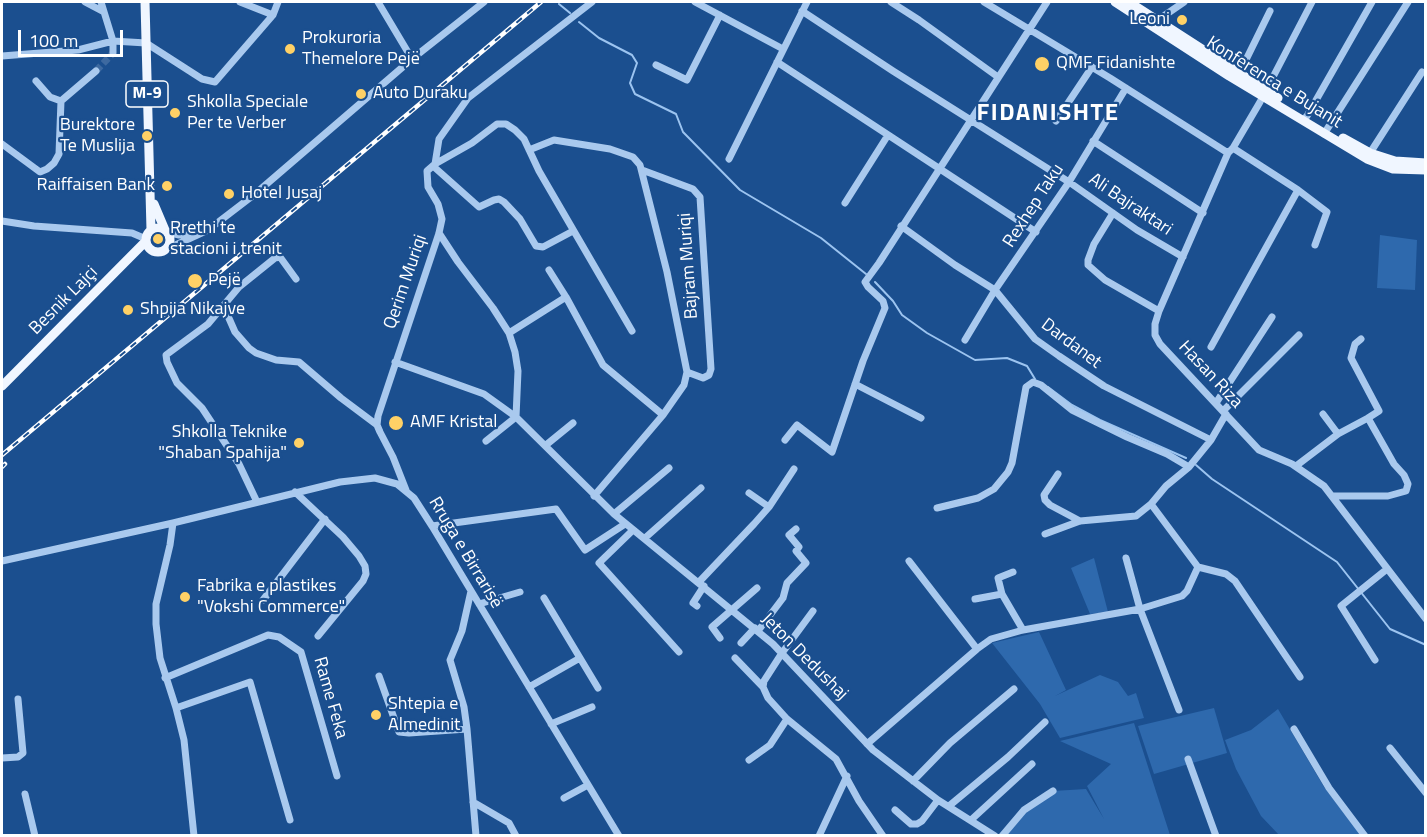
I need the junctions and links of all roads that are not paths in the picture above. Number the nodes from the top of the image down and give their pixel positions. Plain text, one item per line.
1 (85, 2) edge
2 (101, 2) edge
3 (145, 2) edge
4 (240, 2) edge
5 (278, 2) edge
6 (378, 2) edge
7 (484, 2) edge
8 (592, 2) edge
9 (695, 2) edge
10 (807, 2) edge
11 (891, 2) edge
12 (984, 2) edge
13 (1047, 2) edge
14 (1115, 2) edge
15 (1129, 2) edge
16 (1184, 2) edge
17 (1312, 2) edge
18 (1372, 2) edge
19 (1408, 2) edge
20 (802, 11) junction
21 (1270, 11) dead end
22 (104, 12) junction
23 (273, 15) junction
24 (720, 15) junction
25 (1155, 23) junction
26 (1029, 28) junction
27 (113, 41) junction
28 (146, 43) junction
29 (783, 49) junction
30 (113, 53) tunnel mouth
31 (2, 56) edge
32 (412, 59) junction
33 (777, 62) junction
34 (656, 65) dead end
35 (1092, 67) junction
36 (96, 71) tunnel mouth
37 (1422, 72) dead end
38 (1239, 74) junction
39 (998, 77) junction
40 (36, 81) dead end
41 (1126, 88) junction
42 (1264, 93) junction
43 (61, 101) junction
44 (1305, 118) junction
45 (970, 121) junction
46 (1056, 121) dead end
47 (1326, 131) junction
48 (888, 135) junction
49 (1093, 141) junction
50 (2, 144) edge
51 (529, 150) junction
52 (1230, 151) junction
53 (1370, 153) junction
54 (729, 159) dead end
55 (1425, 162) edge
56 (434, 165) junction
57 (940, 168) junction
58 (642, 170) junction
59 (1425, 170) edge
60 (1069, 182) junction
61 (149, 187) junction
62 (1298, 190) junction
63 (844, 203) dead end
64 (1113, 213) junction
65 (1203, 213) junction
66 (2, 221) edge
67 (901, 226) junction
68 (166, 231) junction
69 (573, 231) junction
70 (1036, 232) junction
71 (439, 233) junction
72 (198, 234) junction
73 (148, 235) junction
74 (1315, 245) dead end
75 (167, 249) junction
76 (154, 252) junction
77 (1183, 257) junction
78 (124, 263) junction
79 (549, 270) dead end
80 (296, 279) dead end
81 (995, 291) junction
82 (566, 297) junction
83 (224, 307) junction
84 (1159, 311) junction
85 (1272, 317) dead end
86 (632, 331) dead end
87 (509, 333) junction
88 (1299, 335) dead end
89 (965, 339) dead end
90 (1361, 339) dead end
91 (1211, 347) dead end
92 (395, 362) junction
93 (687, 372) junction
94 (855, 384) junction
95 (2, 386) edge
96 (1216, 403) junction
97 (1225, 412) junction
98 (1323, 414) dead end
99 (663, 415) junction
100 (516, 417) junction
101 (921, 418) dead end
102 (1368, 418) junction
103 (573, 423) dead end
104 (377, 425) junction
105 (1338, 434) junction
106 (784, 440) dead end
107 (1211, 440) junction
108 (486, 441) dead end
109 (546, 445) junction
110 (1296, 466) junction
111 (669, 468) dead end
112 (1189, 468) junction
113 (794, 469) dead end
114 (1058, 474) dead end
115 (701, 488) dead end
116 (406, 490) junction
117 (295, 492) junction
118 (749, 493) dead end
119 (594, 496) junction
120 (1332, 496) junction
121 (256, 502) junction
122 (1152, 504) junction
123 (769, 507) junction
124 (937, 508) dead end
125 (614, 514) junction
126 (325, 519) junction
127 (1080, 521) junction
128 (173, 523) junction
129 (625, 524) junction
130 (432, 526) junction
131 (796, 529) dead end
132 (633, 530) junction
133 (1045, 534) dead end
134 (645, 538) junction
135 (1126, 558) dead end
136 (2, 561) edge
137 (909, 561) dead end
138 (1198, 567) junction
139 (1387, 568) junction
140 (1013, 572) dead end
141 (701, 584) junction
142 (757, 588) dead end
143 (471, 591) junction
144 (520, 592) dead end
145 (1002, 594) junction
146 (544, 598) dead end
147 (975, 599) dead end
148 (263, 600) dead end
149 (479, 604) junction
150 (697, 606) dead end
151 (732, 609) junction
152 (1140, 609) junction
153 (813, 611) dead end
154 (1425, 619) edge
155 (756, 630) junction
156 (1023, 630) junction
157 (318, 636) dead end
158 (720, 638) dead end
159 (741, 643) dead end
160 (977, 649) junction
161 (679, 652) dead end
162 (782, 653) junction
163 (580, 658) junction
164 (735, 658) dead end
165 (1375, 660) dead end
166 (379, 676) dead end
167 (1300, 677) dead end
168 (165, 678) junction
169 (529, 687) junction
170 (763, 687) junction
171 (598, 688) dead end
172 (1014, 689) dead end
173 (18, 699) dead end
174 (592, 707) dead end
175 (176, 708) junction
176 (1179, 710) dead end
177 (788, 719) junction
178 (1046, 722) dead end
179 (551, 724) junction
180 (467, 729) junction
181 (1294, 729) dead end
182 (867, 744) junction
183 (1390, 748) dead end
184 (2, 758) edge
185 (1188, 759) dead end
186 (749, 760) dead end
187 (1032, 764) dead end
188 (337, 776) dead end
189 (847, 776) junction
190 (913, 781) junction
191 (588, 785) junction
192 (1053, 791) dead end
193 (1425, 793) edge
194 (25, 794) dead end
195 (564, 798) dead end
196 (938, 800) junction
197 (474, 802) junction
198 (949, 806) junction
199 (895, 810) dead end
200 (290, 820) dead end
201 (971, 820) junction
202 (985, 833) edge
203 (36, 836) edge
204 (195, 836) edge
205 (476, 836) edge
206 (516, 836) edge
207 (619, 836) edge
208 (819, 836) edge
209 (883, 836) edge
210 (995, 836) edge
211 (1002, 836) edge
212 (1216, 836) edge
213 (1365, 836) edge

1 - 22 street
2 - 22 street
3 - 28 main road, M-9
4 - 23 street
5 - 23 street
6 - 32 street
7 - 32 street
8 - 56 street
9 - 24 street
10 - 20 street
11 - 39 street
12 - 26 street
13 - 26 street
14 - 25 main road, Konferenca e Bujanit
15 - 25 main road, Konferenca e Bujanit
16 - 25 street
17 - 42 street, Hasan Riza
18 - 44 street
19 - 47 street
20 - 29 street
20 - 45 street, Ali Bajraktari
21 - 38 street
22 - 27 street
23 - 28 street
24 - 29 street
24 - 34 street
25 - 38 main road, Konferenca e Bujanit
25 - 42 main road, Konferenca e Bujanit
26 - 35 street
26 - 39 street
27 - 28 street
27 - 30 street
27 - 31 street
28 - 61 main road, M-9
29 - 33 street
32 - 72 street
33 - 48 street
33 - 54 street
35 - 41 street
35 - 46 street
36 - 43 street
37 - 53 street
38 - 42 main road, Konferenca e Bujanit
39 - 45 street
40 - 43 street
41 - 49 street, Rexhep Taku
41 - 52 street
42 - 44 main road, Konferenca e Bujanit
42 - 52 street, Hasan Riza
43 - 50 street
44 - 47 main road, Konferenca e Bujanit
45 - 57 street
45 - 60 street, Ali Bajraktari
47 - 53 main road, Konferenca e Bujanit
47 - 59 main road, Konferenca e Bujanit
48 - 57 street
48 - 63 street
49 - 60 street, Rexhep Taku
49 - 65 street
51 - 56 street
51 - 58 street, Bajram Muriqi
51 - 69 street
52 - 62 street
52 - 65 street, Hasan Riza
53 - 55 main road, Konferenca e Bujanit
56 - 69 street
56 - 71 street, Qerim Muriqi
57 - 67 street
57 - 70 street
58 - 93 street, Bajram Muriqi
58 - 93 street, Bajram Muriqi
60 - 64 street, Ali Bajraktari
60 - 70 street, Rexhep Taku
61 - 68 main road, M-9
61 - 73 main road, M-9
62 - 74 street
62 - 91 street
64 - 77 street, Ali Bajraktari
64 - 84 street
65 - 77 street, Hasan Riza
66 - 73 street
67 - 81 street, Dardanet
67 - 94 street
68 - 72 street
68 - 73 main road
68 - 75 main road, M-9
69 - 86 street
70 - 81 street, Rexhep Taku
71 - 87 street
71 - 92 street, Qerim Muriqi
72 - 75 street
73 - 76 main road
73 - 78 main road, Besnik Lajçi
75 - 76 main road
76 - 78 main road, Besnik Lajçi
77 - 84 street, Hasan Riza
78 - 95 main road, Besnik Lajçi
79 - 82 street
80 - 83 street
81 - 89 street, Rexhep Taku
81 - 107 street, Dardanet
82 - 87 street
82 - 99 street
83 - 104 street
83 - 121 street
84 - 96 street, Hasan Riza
85 - 96 street
87 - 100 street
88 - 97 street
90 - 102 street
92 - 100 street, Jeton Dedushaj
92 - 104 street, Qerim Muriqi
93 - 99 street
94 - 101 street
94 - 106 street
96 - 97 street, Hasan Riza
97 - 107 street
97 - 110 street, Hasan Riza
98 - 105 street
99 - 119 street
100 - 108 street
100 - 109 street, Jeton Dedushaj
102 - 105 street
102 - 120 street
103 - 109 street
104 - 116 street
105 - 110 street
107 - 112 street
109 - 119 street, Jeton Dedushaj
110 - 120 street, Hasan Riza
111 - 125 street
112 - 122 street
112 - 124 street
113 - 123 street
114 - 127 street
115 - 134 street
116 - 117 street, Rruga e Birrarisë
116 - 130 street, Rruga e Birrarisë
117 - 121 street, Rruga e Birrarisë
117 - 126 street
118 - 123 street
119 - 125 street, Jeton Dedushaj
120 - 139 street, Hasan Riza
121 - 128 street, Rruga e Birrarisë
122 - 127 street
122 - 138 street
123 - 141 street
125 - 129 street, Jeton Dedushaj
126 - 148 street
126 - 157 street
127 - 133 street
128 - 136 street, Rruga e Birrarisë
128 - 168 street
129 - 130 street
129 - 132 street, Jeton Dedushaj
130 - 143 street, Rruga e Birrarisë
131 - 155 street
132 - 134 street, Jeton Dedushaj
132 - 161 street
134 - 141 street, Jeton Dedushaj
135 - 152 street
137 - 160 street
138 - 152 street
138 - 167 street
139 - 154 street, Hasan Riza
139 - 165 street
140 - 145 street
141 - 150 street
141 - 151 street, Jeton Dedushaj
142 - 151 street
143 - 149 street, Rruga e Birrarisë
143 - 180 street
144 - 149 street
145 - 147 street
145 - 156 street
146 - 163 street
149 - 169 street, Rruga e Birrarisë
151 - 155 street, Jeton Dedushaj
151 - 158 street
152 - 156 street
152 - 176 street
153 - 162 street
155 - 159 street
155 - 162 street, Jeton Dedushaj
156 - 160 street
160 - 182 street
162 - 170 street
162 - 182 street, Jeton Dedushaj
163 - 169 street
163 - 171 street
164 - 170 street
166 - 180 street
168 - 175 street
168 - 188 street, Rame Feka
169 - 179 street, Rruga e Birrarisë
170 - 177 street
172 - 190 street
173 - 184 street
174 - 179 street
175 - 200 street
175 - 204 street
177 - 186 street
177 - 189 street
178 - 198 street
179 - 191 street, Rruga e Birrarisë
180 - 197 street
181 - 213 street
182 - 190 street, Jeton Dedushaj
183 - 193 street
185 - 212 street
187 - 201 street
189 - 208 street
189 - 209 street
190 - 196 street, Jeton Dedushaj
191 - 195 street
191 - 207 street, Rruga e Birrarisë
192 - 211 street
194 - 203 street
196 - 198 street, Jeton Dedushaj
196 - 199 street
197 - 205 street
197 - 206 street
198 - 201 street, Jeton Dedushaj
201 - 202 street, Jeton Dedushaj
202 - 210 street, Jeton Dedushaj

